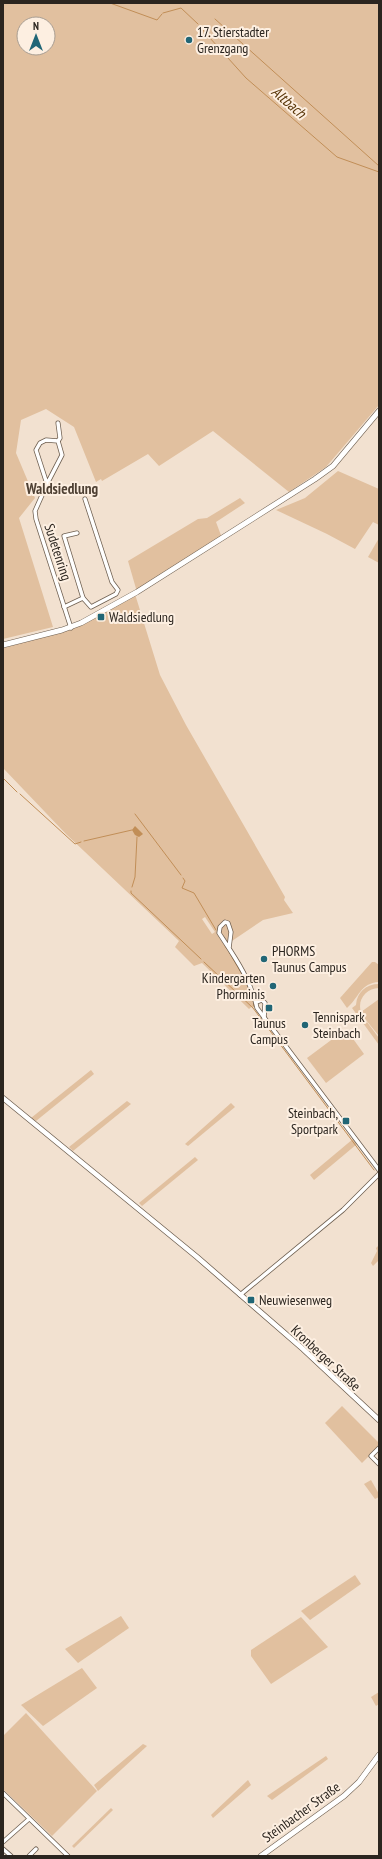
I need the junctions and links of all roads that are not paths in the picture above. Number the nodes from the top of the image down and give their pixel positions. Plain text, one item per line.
1 (379, 411) edge
2 (58, 423) dead end
3 (58, 441) junction
4 (47, 484) junction
5 (85, 498) dead end
6 (77, 533) dead end
7 (83, 598) junction
8 (64, 607) junction
9 (71, 628) junction
10 (3, 645) edge
11 (229, 948) junction
12 (257, 1002) junction
13 (264, 1018) junction
14 (3, 1098) edge
15 (379, 1170) edge
16 (379, 1174) edge
17 (240, 1295) junction
18 (379, 1420) edge
19 (379, 1448) edge
20 (379, 1464) edge
21 (379, 1755) edge
22 (3, 1793) edge
23 (29, 1819) junction
24 (3, 1835) edge
25 (7, 1839) junction
26 (3, 1842) edge
27 (3, 1849) edge
28 (36, 1849) dead end
29 (11, 1856) edge
30 (29, 1856) edge
31 (68, 1856) edge
32 (261, 1856) edge

1 - 9 main road
2 - 3 street, Sudetenring
3 - 4 street, Sudetenring
3 - 4 street
4 - 8 street, Sudetenring
5 - 7 street
6 - 7 street
7 - 8 street
8 - 9 street, Sudetenring
9 - 10 main road
11 - 11 street
11 - 12 street
12 - 13 street
12 - 13 street
13 - 15 street
14 - 17 street, Kronberger Straße
16 - 17 street
17 - 18 street, Kronberger Straße
19 - 20 street
21 - 32 main road, Steinbacher Straße
22 - 23 street
23 - 25 street
23 - 31 street
24 - 25 street
25 - 26 street
27 - 29 street
28 - 30 street

